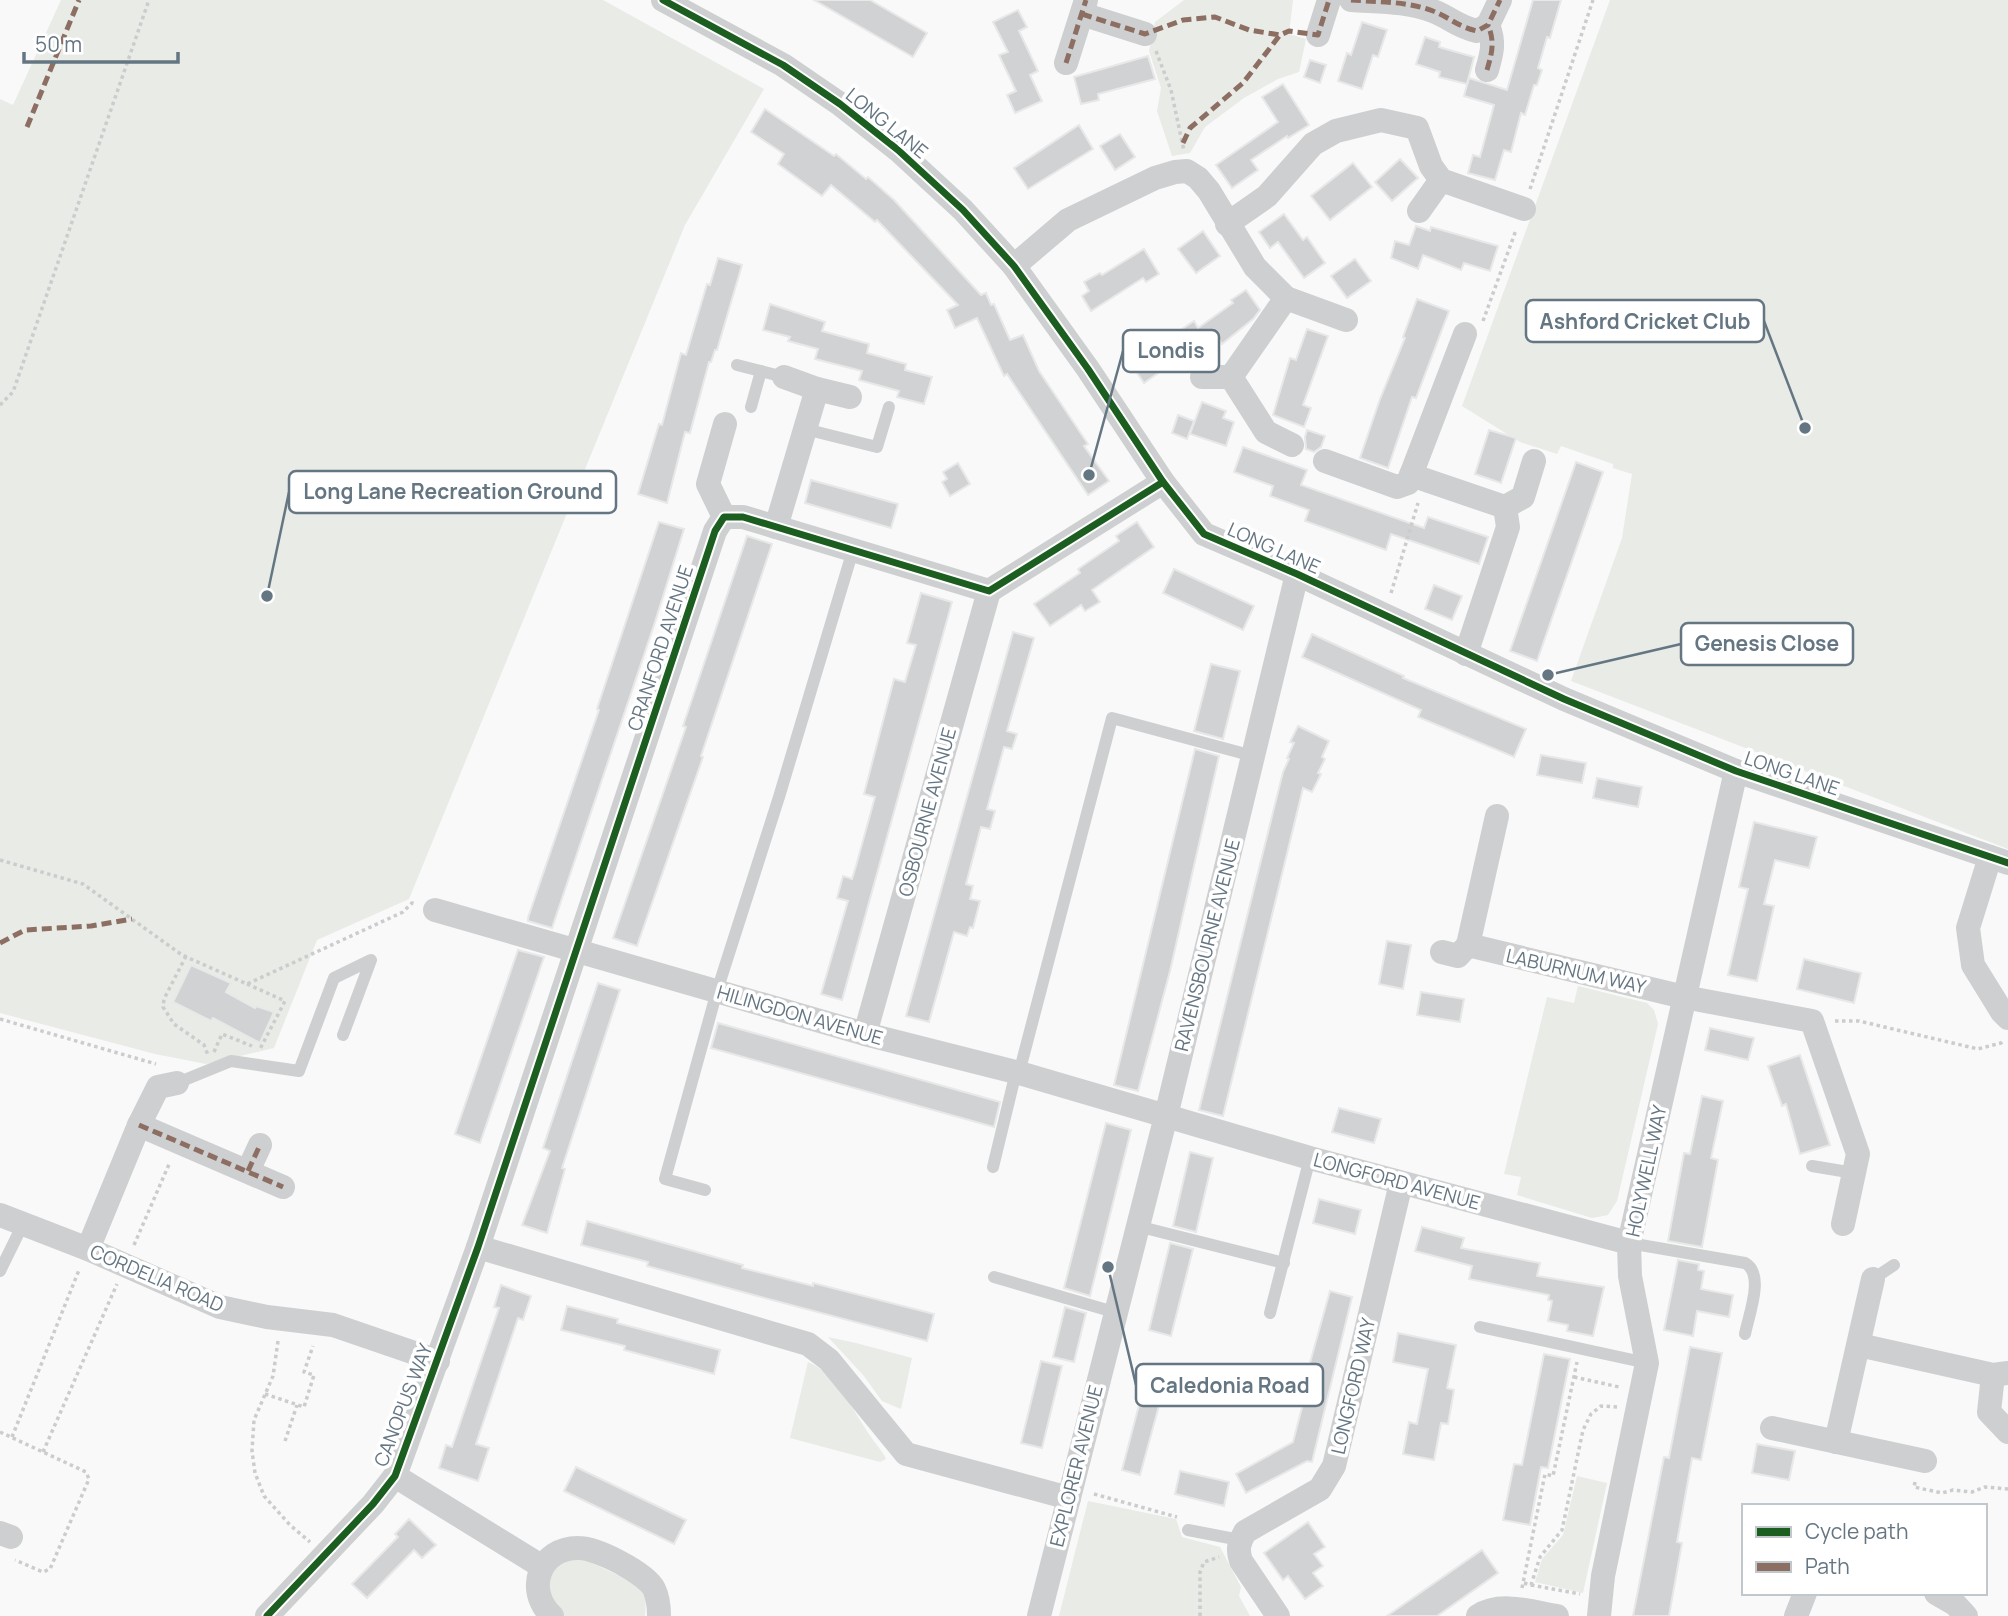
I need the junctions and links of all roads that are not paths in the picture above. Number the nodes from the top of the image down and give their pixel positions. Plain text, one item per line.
1 (663, 0) edge
2 (1329, 0) edge
3 (1351, 0) edge
4 (1500, 0) edge
5 (1084, 7) edge
6 (1488, 25) junction
7 (1144, 34) road end
8 (1318, 35) dead end
9 (1066, 63) dead end
10 (1487, 69) dead end
11 (1441, 180) junction
12 (1524, 209) road end
13 (1419, 211) dead end
14 (1227, 224) junction
15 (1014, 265) junction
16 (1286, 298) junction
17 (1346, 320) dead end
18 (1473, 329) road end
19 (737, 365) dead end
20 (772, 374) junction
21 (1202, 377) dead end
22 (1231, 377) junction
23 (817, 389) junction
24 (850, 397) dead end
25 (751, 407) dead end
26 (889, 407) dead end
27 (724, 424) dead end
28 (805, 429) junction
29 (1292, 444) dead end
30 (1534, 460) dead end
31 (1325, 461) dead end
32 (1419, 477) junction
33 (1163, 482) junction
34 (1506, 507) junction
35 (724, 517) junction
36 (776, 527) junction
37 (853, 550) junction
38 (1297, 574) junction
39 (989, 591) junction
40 (1466, 654) junction
41 (1253, 756) junction
42 (1736, 771) junction
43 (1497, 816) dead end
44 (1999, 860) edge
45 (435, 910) road end
46 (1468, 945) junction
47 (575, 950) junction
48 (1442, 952) dead end
49 (717, 991) junction
50 (1684, 997) junction
51 (2008, 1018) edge
52 (865, 1034) junction
53 (343, 1035) dead end
54 (1018, 1072) junction
55 (177, 1083) joint
56 (1166, 1116) junction
57 (139, 1125) junction
58 (260, 1145) dead end
59 (1311, 1158) junction
60 (1812, 1166) dead end
61 (993, 1167) dead end
62 (248, 1171) junction
63 (1854, 1173) junction
64 (1401, 1183) junction
65 (284, 1187) dead end
66 (705, 1190) dead end
67 (11, 1219) edge
68 (1843, 1224) dead end
69 (1137, 1226) junction
70 (1629, 1243) junction
71 (478, 1247) junction
72 (88, 1249) junction
73 (1284, 1262) junction
74 (1894, 1265) dead end
75 (0, 1271) edge
76 (994, 1277) dead end
77 (1873, 1279) joint
78 (1270, 1313) dead end
79 (1114, 1314) junction
80 (1480, 1327) dead end
81 (1745, 1334) dead end
82 (1859, 1345) junction
83 (438, 1361) junction
84 (1647, 1363) junction
85 (2000, 1374) edge
86 (1772, 1428) dead end
87 (2008, 1432) edge
88 (1836, 1442) junction
89 (1922, 1460) road end
90 (395, 1476) junction
91 (1070, 1493) junction
92 (1187, 1524) road end
93 (1239, 1545) junction
94 (541, 1566) junction
95 (1804, 1595) edge
96 (1939, 1595) edge
97 (1600, 1607) edge
98 (267, 1616) edge
99 (552, 1616) edge
100 (659, 1616) edge
101 (1039, 1616) edge
102 (1278, 1616) edge
103 (1478, 1616) edge
104 (1557, 1616) edge
105 (1796, 1616) edge
106 (1966, 1616) edge

1 - 15 street, LONG LANE
2 - 8 street
3 - 6 street
4 - 6 street
5 - 7 street
5 - 9 street
6 - 10 street
11 - 12 street
11 - 13 street
11 - 14 street
14 - 15 street
14 - 16 street
15 - 33 street, LONG LANE
16 - 17 street
16 - 22 street
18 - 32 street
19 - 20 lane
20 - 23 street
20 - 25 lane
21 - 22 street
22 - 29 street
23 - 24 street
23 - 28 street
26 - 28 lane
27 - 35 street
28 - 36 street
30 - 34 street
31 - 32 street
32 - 34 street
33 - 38 street, LONG LANE
33 - 39 street
34 - 40 street
35 - 36 street
35 - 47 street, CRANFORD AVENUE
36 - 37 street
37 - 39 street
37 - 49 lane
38 - 40 street, LONG LANE
38 - 41 street, RAVENSBOURNE AVENUE
39 - 52 street, OSBOURNE AVENUE
40 - 42 street, LONG LANE
41 - 54 lane
41 - 56 street, RAVENSBOURNE AVENUE
42 - 44 street, LONG LANE
42 - 50 street, HOLYWELL WAY
43 - 46 street
44 - 51 street
45 - 47 street, HILINGDON AVENUE
46 - 48 street, LABURNUM WAY
46 - 50 street, LABURNUM WAY
47 - 49 street, HILINGDON AVENUE
47 - 71 street, CRANFORD AVENUE
49 - 52 street, HILINGDON AVENUE
49 - 66 lane
50 - 63 street, LABURNUM WAY
50 - 70 street, HOLYWELL WAY
52 - 54 street, HILINGDON AVENUE
53 - 55 lane
54 - 56 street, HILINGDON AVENUE
54 - 61 lane
55 - 57 street
56 - 59 street, LONGFORD AVENUE
56 - 69 street, RAVENSBOURNE AVENUE
57 - 62 street
57 - 72 street
58 - 62 street
59 - 64 street, LONGFORD AVENUE
59 - 73 lane
60 - 63 lane
62 - 65 street
63 - 68 street
64 - 70 street, LONGFORD AVENUE
64 - 93 street, LONGFORD WAY
67 - 72 street, CORDELIA ROAD
67 - 75 lane
69 - 73 lane
69 - 79 street, RAVENSBOURNE AVENUE
70 - 81 lane
70 - 84 street, HOLYWELL WAY
71 - 83 street, CANOPUS WAY
71 - 91 street
72 - 83 street, CORDELIA ROAD
73 - 78 lane
74 - 77 lane
76 - 79 lane
77 - 82 street
79 - 91 street, EXPLORER AVENUE
80 - 84 lane
82 - 85 street
82 - 88 street
83 - 90 street, CANOPUS WAY
84 - 97 street, HOLYWELL WAY
85 - 87 street
86 - 88 street
88 - 89 street
90 - 94 street
90 - 98 street, CANOPUS WAY
91 - 101 street, EXPLORER AVENUE
92 - 93 lane
93 - 102 street
94 - 99 street
94 - 100 street
95 - 105 street
96 - 106 street
103 - 104 street

